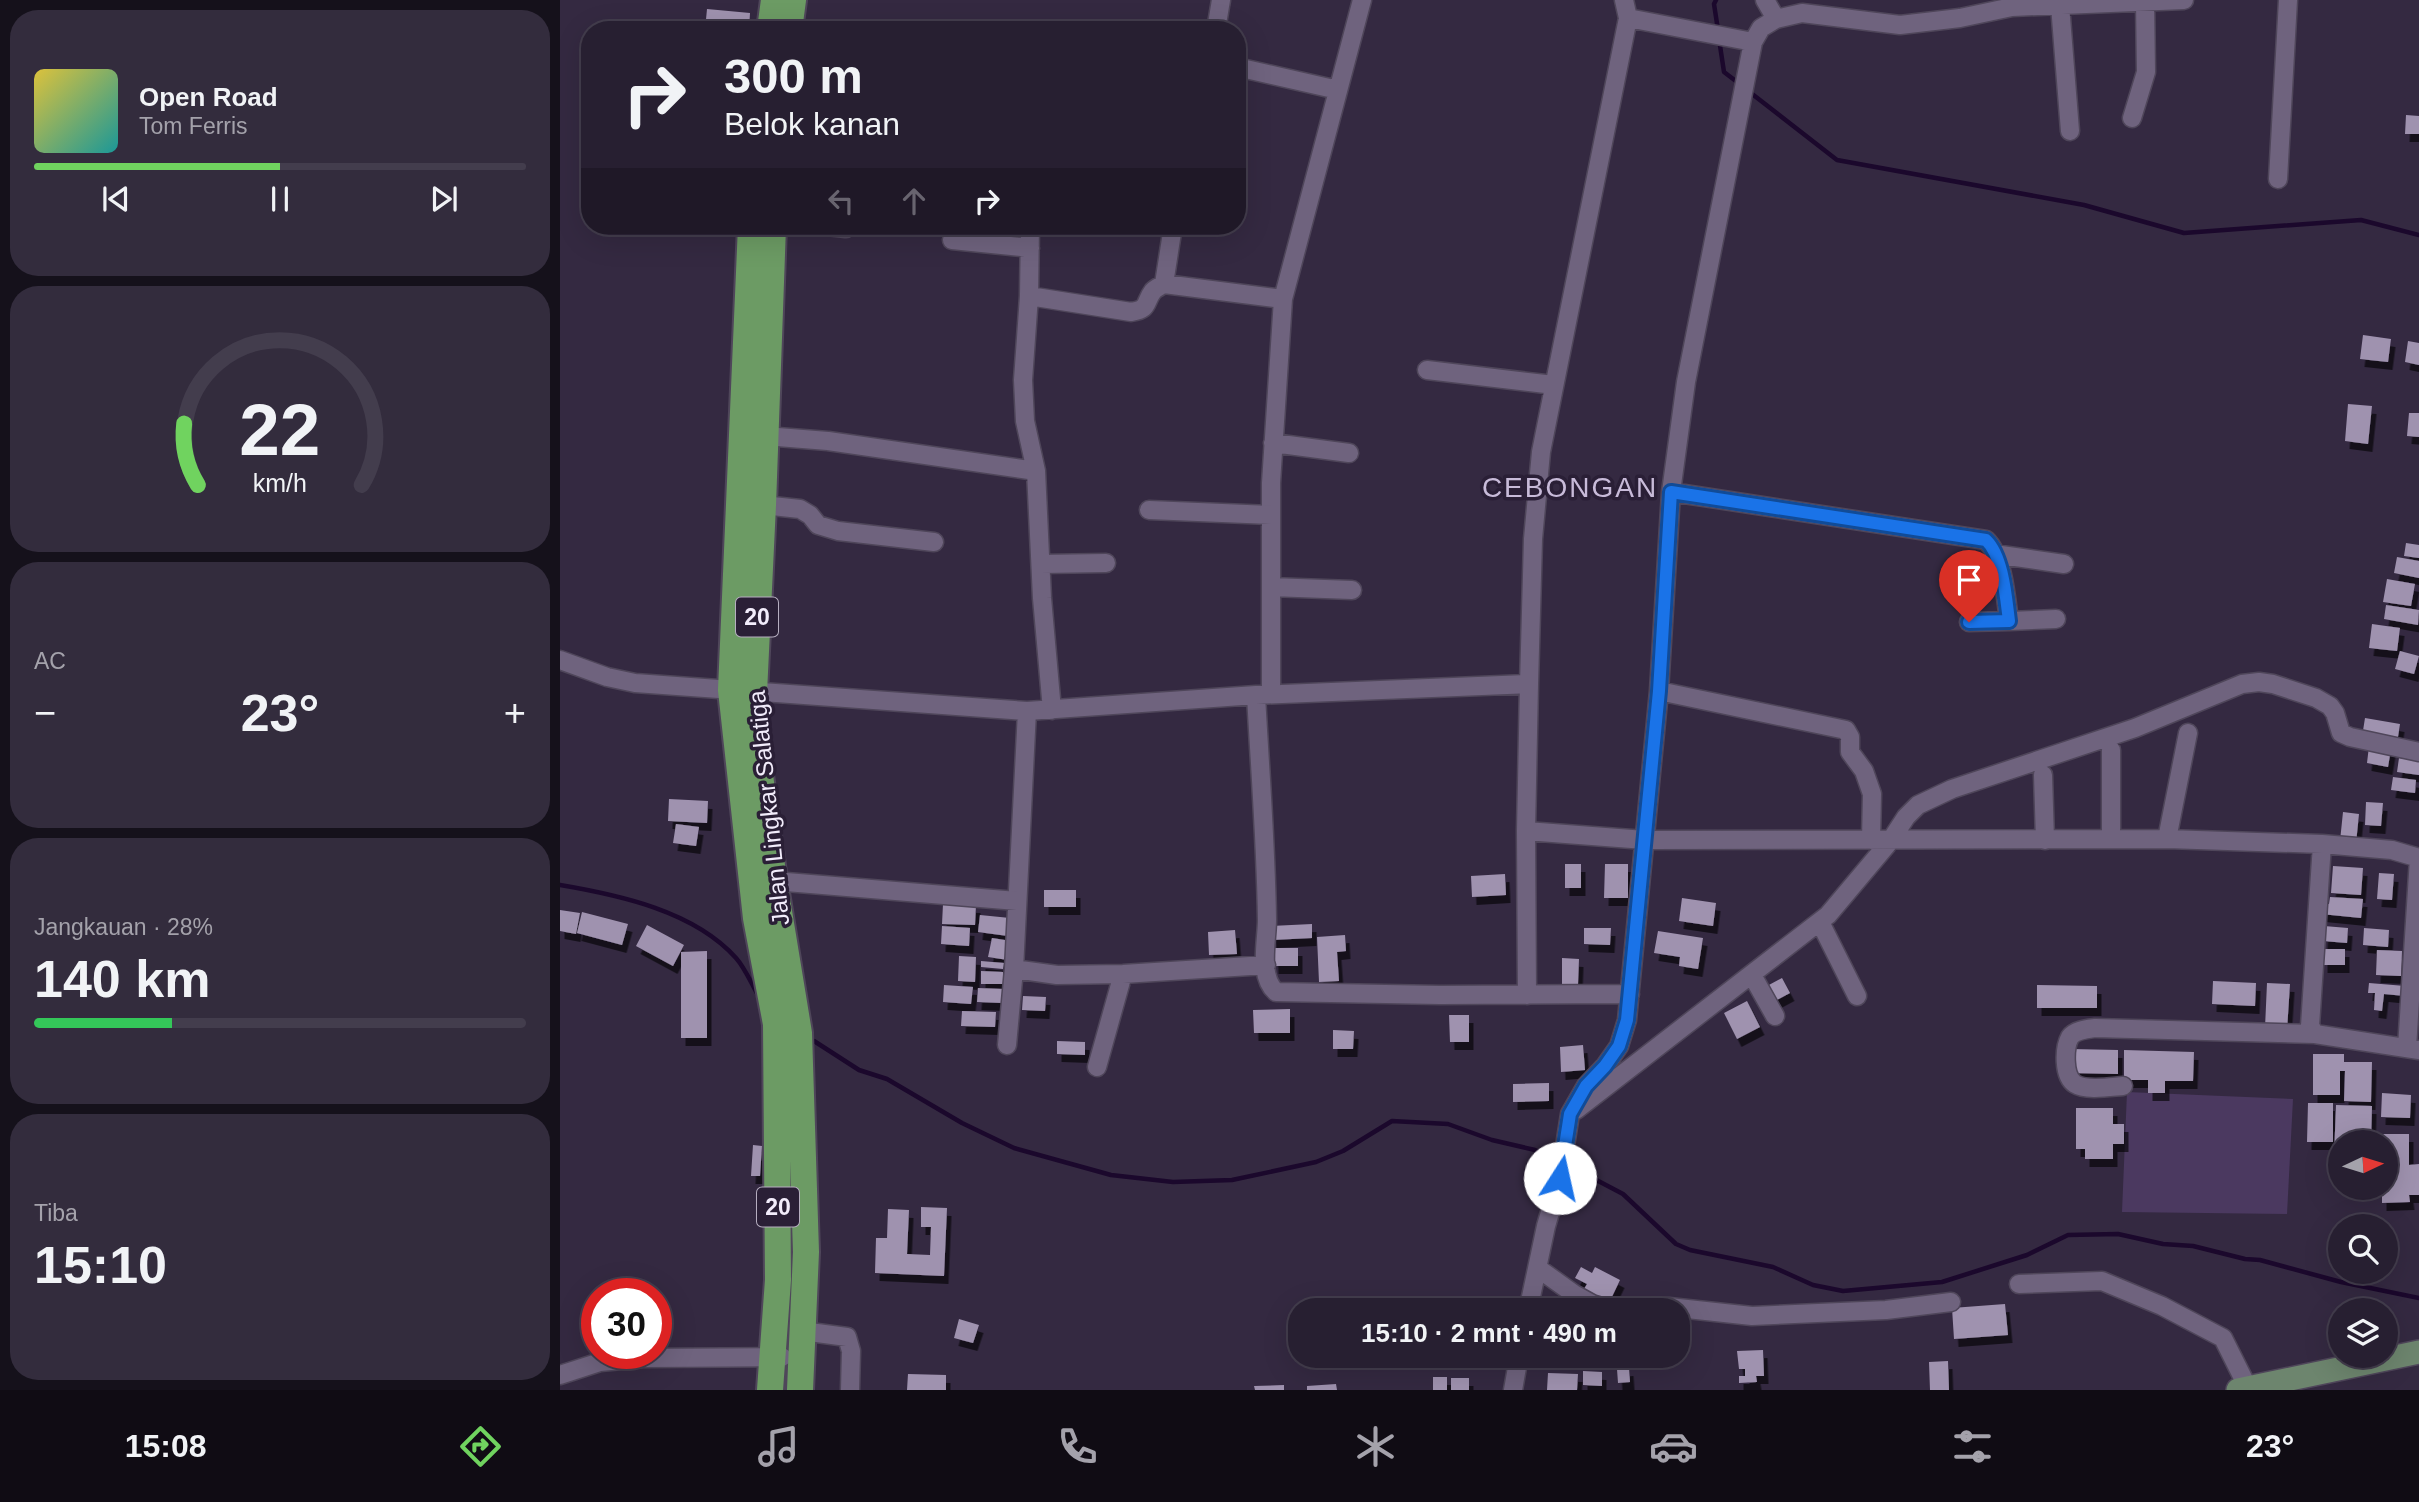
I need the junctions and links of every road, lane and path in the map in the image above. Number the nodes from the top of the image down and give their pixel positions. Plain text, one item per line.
1 (774, 0) edge
2 (793, 0) edge
3 (1221, 0) edge
4 (1362, 0) edge
5 (1624, 0) edge
6 (1765, 0) edge
7 (2184, 0) edge
8 (2288, 0) edge
9 (2145, 1) edge
10 (2060, 5) junction
11 (1786, 11) edge
12 (1628, 18) junction
13 (771, 21) edge
14 (790, 21) edge
15 (1218, 21) edge
16 (1753, 43) junction
17 (1246, 69) edge
18 (1338, 90) junction
19 (2132, 118) dead end
20 (2070, 131) dead end
21 (2278, 179) dead end
22 (751, 235) edge
23 (773, 235) edge
24 (1030, 235) edge
25 (1172, 235) edge
26 (952, 240) dead end
27 (1030, 248) junction
28 (1164, 284) junction
29 (1029, 296) junction
30 (1283, 299) junction
31 (1427, 370) dead end
32 (1554, 385) junction
33 (765, 436) junction
34 (1273, 443) junction
35 (1349, 453) dead end
36 (1036, 471) junction
37 (1671, 492) junction
38 (763, 505) junction
39 (1149, 510) dead end
40 (1271, 515) junction
41 (934, 542) dead end
42 (1994, 554) junction
43 (1106, 563) dead end
44 (1041, 564) junction
45 (2064, 564) dead end
46 (1271, 587) junction
47 (1352, 590) dead end
48 (2056, 620) dead end
49 (2009, 621) junction
50 (1969, 622) dead end
51 (560, 660) edge
52 (1528, 684) junction
53 (742, 691) junction
54 (1659, 691) junction
55 (1263, 695) junction
56 (1052, 710) junction
57 (1027, 711) junction
58 (2188, 733) dead end
59 (2111, 750) dead end
60 (2419, 752) edge
61 (2043, 775) dead end
62 (1526, 831) junction
63 (2111, 839) junction
64 (2167, 839) junction
65 (1645, 840) junction
66 (1871, 840) junction
67 (1891, 840) junction
68 (2045, 840) junction
69 (2322, 844) junction
70 (2419, 858) edge
71 (774, 881) junction
72 (1017, 901) junction
73 (1820, 922) junction
74 (1266, 965) junction
75 (1014, 969) junction
76 (1123, 974) junction
77 (1752, 975) junction
78 (1630, 994) junction
79 (1527, 995) junction
80 (1857, 996) dead end
81 (1775, 1016) dead end
82 (2315, 1034) junction
83 (1007, 1045) dead end
84 (2413, 1049) edge
85 (1097, 1067) dead end
86 (2123, 1086) dead end
87 (1570, 1114) junction
88 (1539, 1269) junction
89 (2019, 1284) dead end
90 (1531, 1298) edge
91 (1951, 1302) dead end
92 (802, 1331) junction
93 (2419, 1352) edge
94 (771, 1357) junction
95 (801, 1358) junction
96 (1517, 1368) edge
97 (560, 1375) edge
98 (2316, 1383) edge
99 (2243, 1389) edge
100 (770, 1390) edge
101 (800, 1390) edge
102 (850, 1390) edge
103 (1513, 1390) edge

1 - 13 highway
2 - 14 highway
3 - 15 street
4 - 18 street
5 - 12 street
6 - 11 street
7 - 9 street
8 - 21 street
9 - 10 street
9 - 19 street
10 - 11 street
10 - 20 street
11 - 16 street
12 - 16 street
12 - 32 street
16 - 37 street
17 - 18 street
18 - 30 street
22 - 53 highway, Jalan Lingkar Salatiga / 20
23 - 33 highway, Jalan Lingkar Salatiga / 20
24 - 27 street
25 - 28 street
26 - 27 street
27 - 29 street
28 - 29 street
28 - 30 street
29 - 36 street
30 - 34 street
31 - 32 street
32 - 52 street
33 - 36 street
33 - 38 highway, Jalan Lingkar Salatiga / 20
34 - 35 street
34 - 40 street
36 - 44 street
37 - 42 street
37 - 54 street
38 - 41 street
38 - 53 highway, Jalan Lingkar Salatiga / 20
39 - 40 street
40 - 46 street
42 - 45 street
42 - 49 street
43 - 44 street
44 - 56 street
46 - 47 street
46 - 55 street
48 - 49 street
49 - 50 street
51 - 53 street
52 - 55 street
52 - 62 street
53 - 57 street
53 - 71 highway, Jalan Lingkar Salatiga / 20
53 - 94 highway, Jalan Lingkar Salatiga / 20
54 - 65 street
54 - 66 street
55 - 56 street
55 - 74 street
56 - 57 street
57 - 72 street
58 - 64 street
59 - 63 street
60 - 67 street
61 - 68 street
62 - 65 street
62 - 79 street
63 - 64 street
63 - 68 street
64 - 69 street
65 - 66 street
65 - 78 street
66 - 67 street
67 - 68 street
67 - 73 street
69 - 70 street
69 - 82 street
70 - 84 street
71 - 72 street
71 - 92 highway, Jalan Lingkar Salatiga / 20
72 - 75 street
73 - 77 street
73 - 80 street
74 - 76 street
74 - 79 street
75 - 76 street
75 - 83 street
76 - 85 street
77 - 81 street
77 - 87 street
78 - 79 street
78 - 87 street
82 - 84 street
82 - 86 street
87 - 88 street
88 - 90 street
88 - 91 street
89 - 99 street
92 - 95 highway, Jalan Lingkar Salatiga / 20
92 - 102 street
93 - 98 main road
94 - 95 street
94 - 97 street
94 - 100 highway, Jalan Lingkar Salatiga / 20
95 - 101 highway, Jalan Lingkar Salatiga / 20
96 - 103 street
98 - 99 main road

